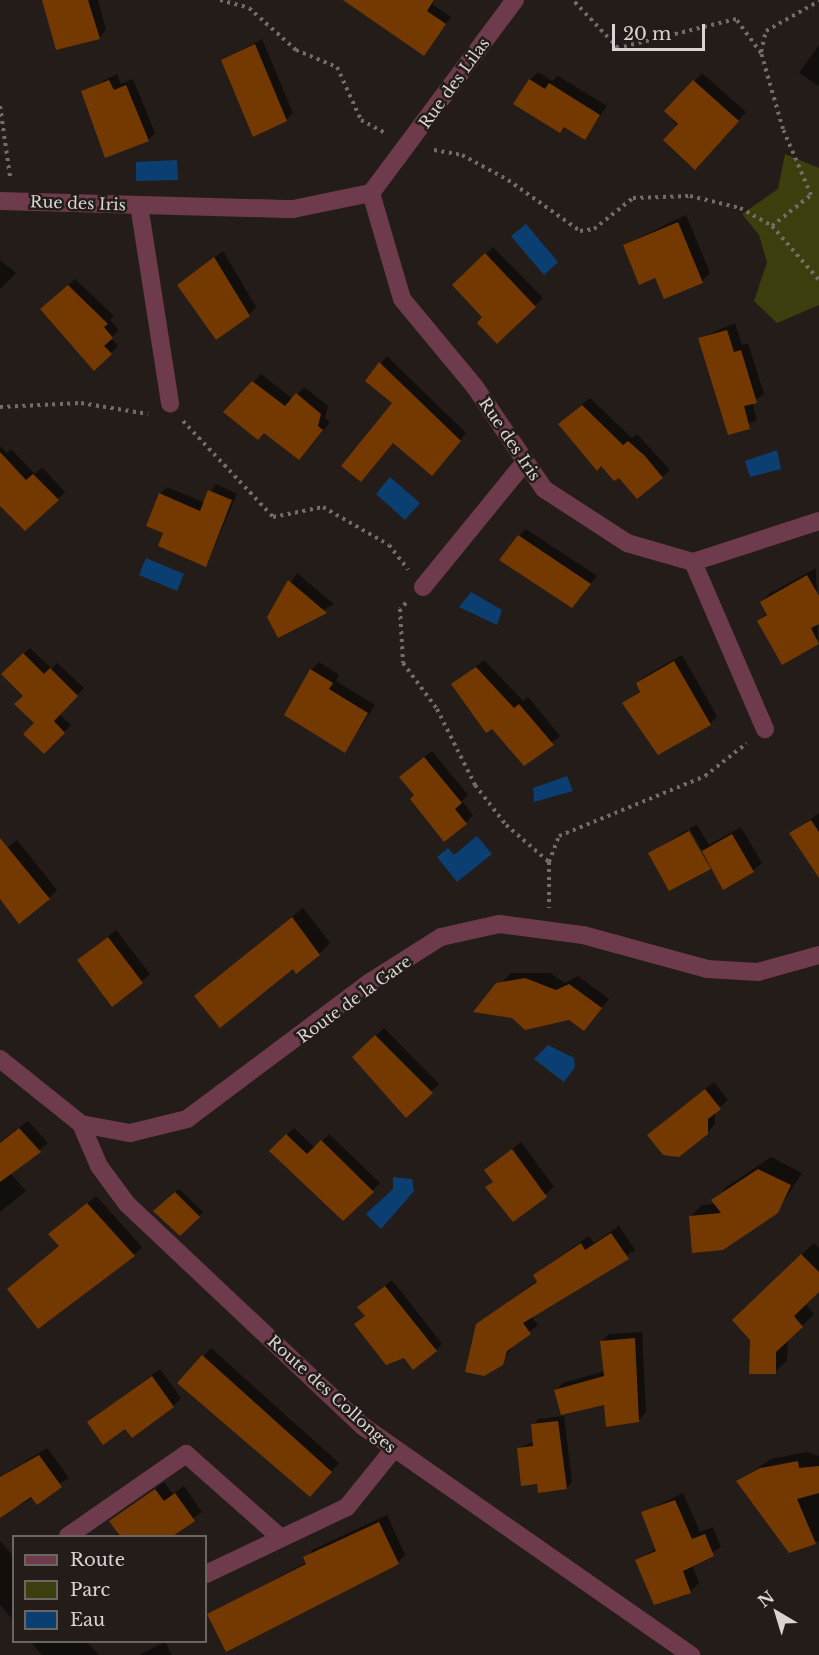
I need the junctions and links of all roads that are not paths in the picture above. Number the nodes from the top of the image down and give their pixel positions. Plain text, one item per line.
1 (515, 0) edge
2 (371, 193) junction
3 (4, 201) edge
4 (139, 205) junction
5 (170, 404) road end
6 (525, 462) junction
7 (819, 521) edge
8 (693, 562) junction
9 (423, 587) road end
10 (765, 729) road end
11 (819, 955) edge
12 (0, 1059) edge
13 (81, 1124) junction
14 (393, 1450) junction
15 (69, 1535) edge
16 (281, 1538) junction
17 (207, 1574) edge
18 (691, 1655) edge

1 - 2 street, Rue des Lilas
2 - 4 street, Rue des Iris
2 - 6 street, Rue des Iris
3 - 4 street, Rue des Iris
4 - 5 street
6 - 8 street, Rue des Iris
6 - 9 street
7 - 8 street
8 - 10 street
11 - 13 street, Route de la Gare
12 - 13 street
13 - 14 street, Route des Collonges
14 - 16 street
14 - 18 street, Route des Collonges
15 - 16 street
16 - 17 street

